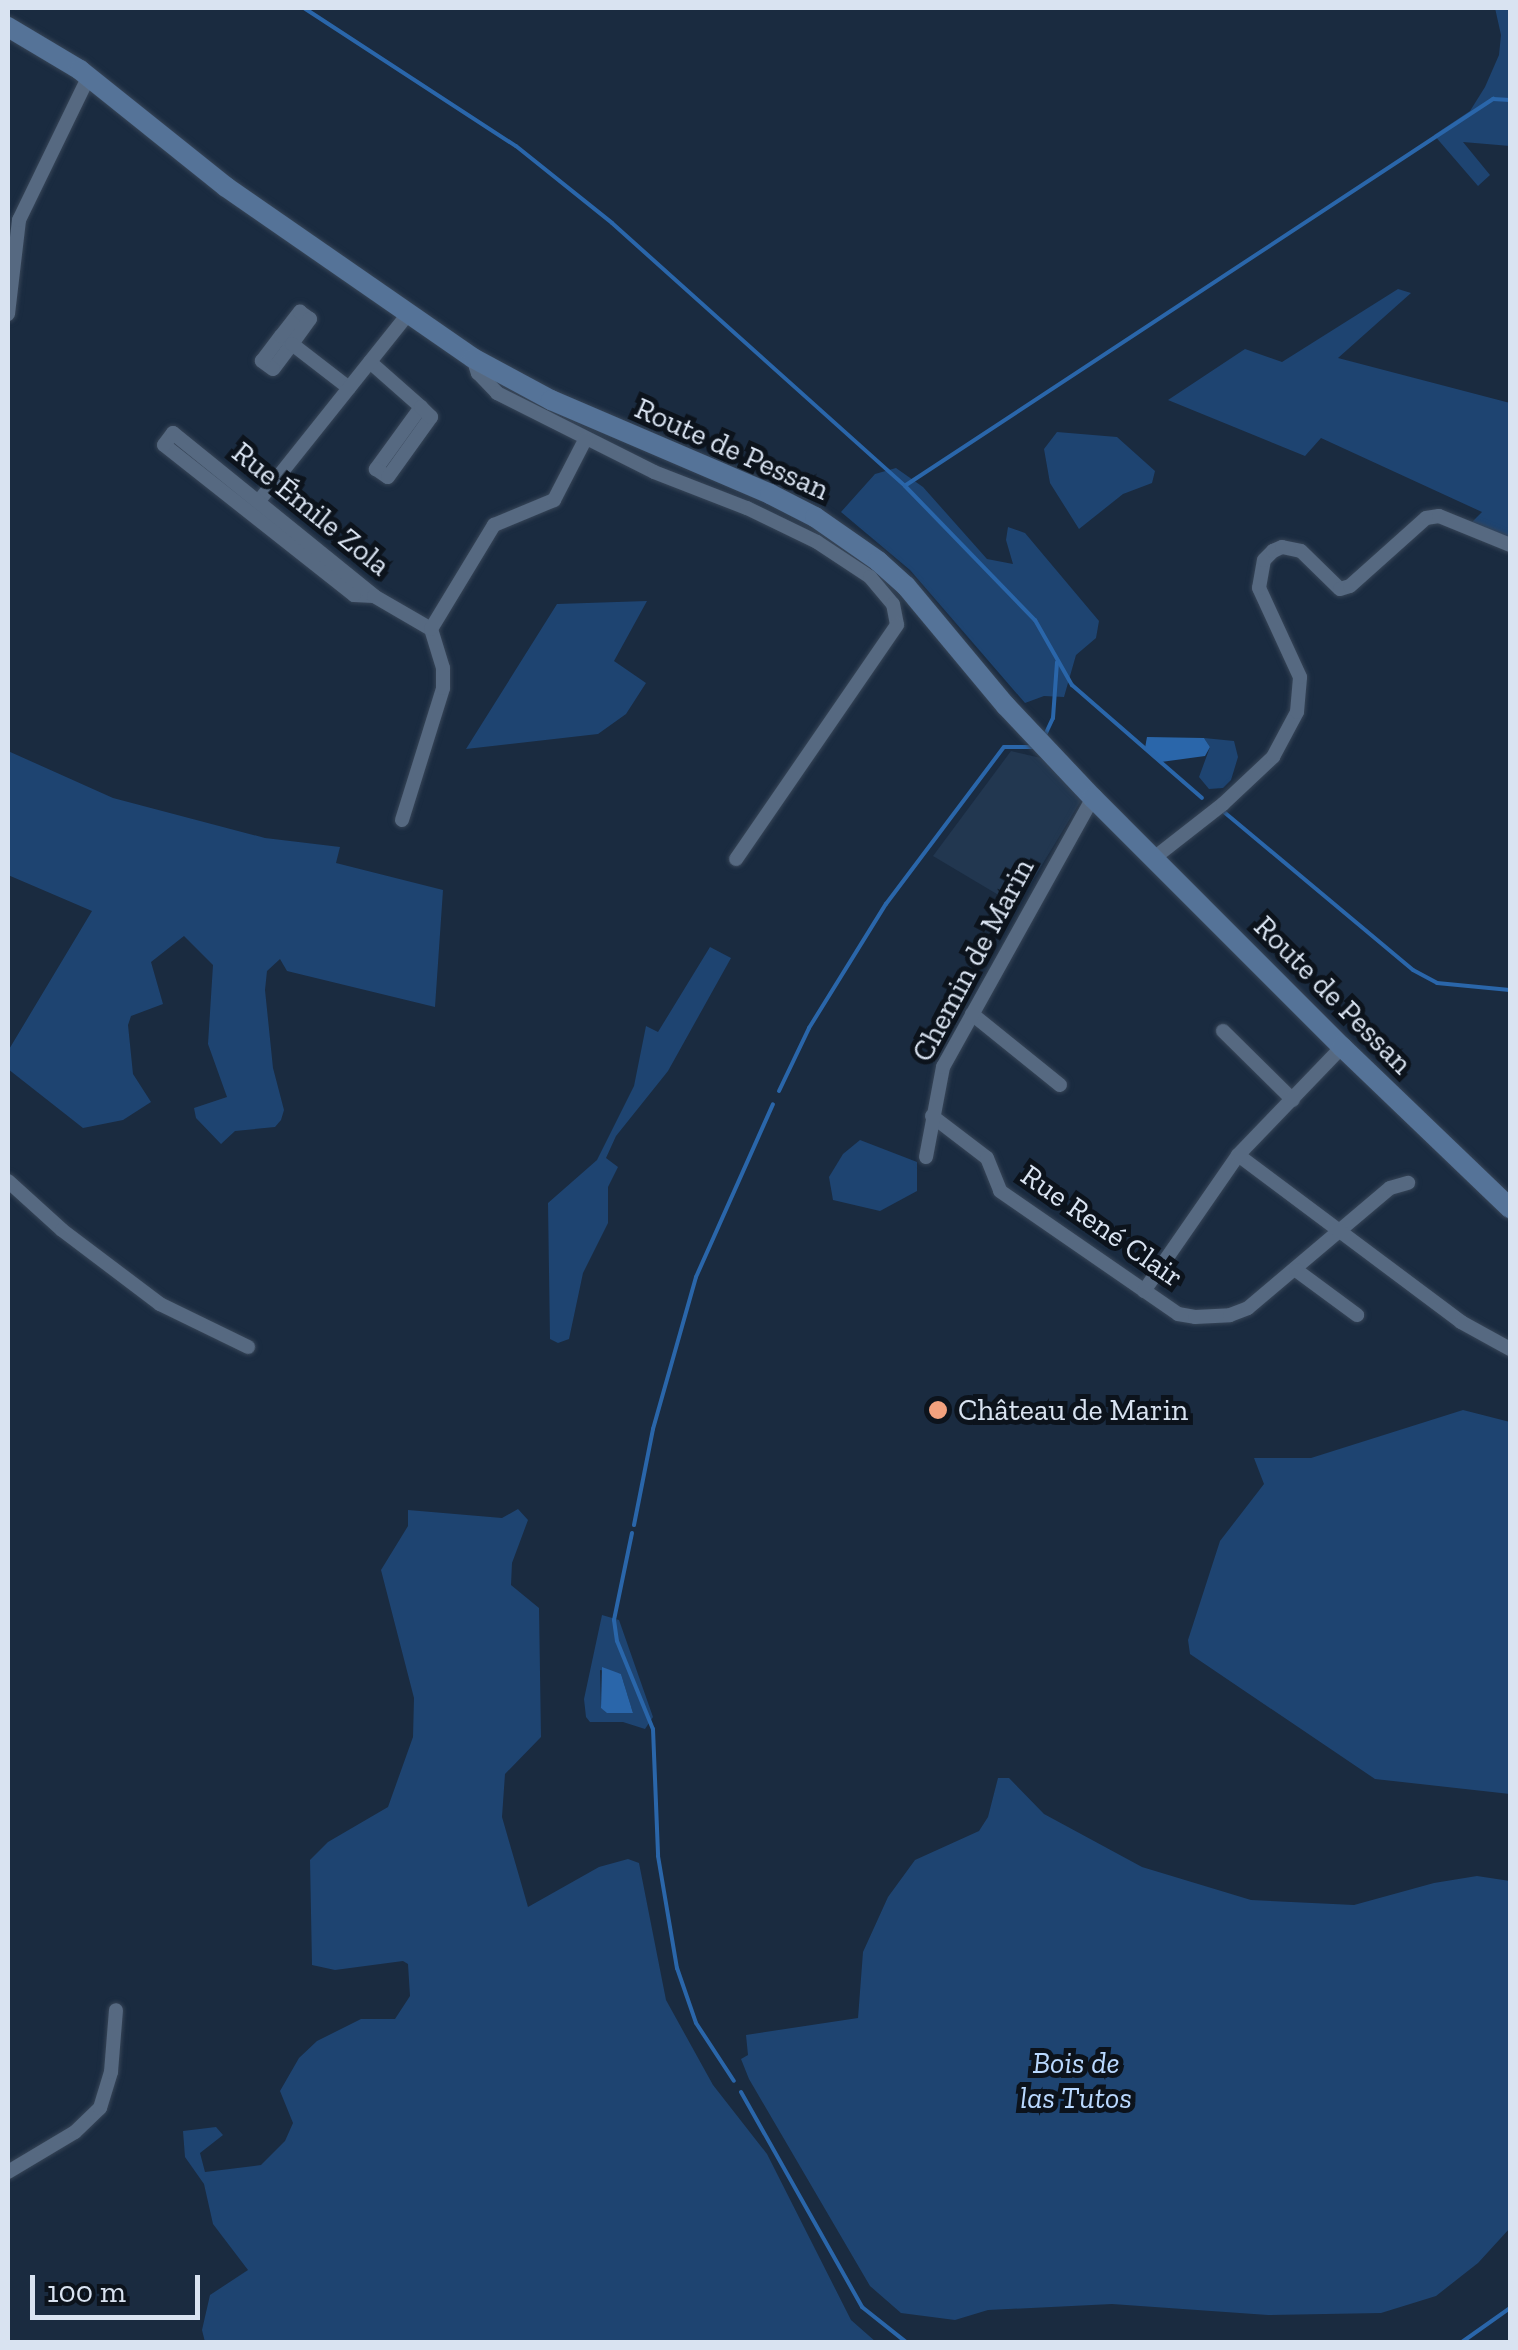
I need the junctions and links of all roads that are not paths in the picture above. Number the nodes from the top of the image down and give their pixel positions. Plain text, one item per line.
1 (8, 27) edge
2 (89, 76) junction
3 (13, 223) edge
4 (8, 314) edge
5 (408, 314) junction
6 (286, 340) dead end
7 (473, 358) junction
8 (370, 362) junction
9 (349, 388) junction
10 (421, 408) junction
11 (585, 440) junction
12 (663, 450) junction
13 (654, 472) junction
14 (258, 502) junction
15 (1510, 545) edge
16 (374, 596) junction
17 (431, 629) junction
18 (1093, 798) junction
19 (402, 820) dead end
20 (736, 858) dead end
21 (1154, 858) junction
22 (972, 1014) junction
23 (1223, 1030) dead end
24 (1342, 1047) junction
25 (1060, 1084) dead end
26 (1293, 1100) junction
27 (932, 1116) junction
28 (1238, 1155) junction
29 (926, 1157) dead end
30 (8, 1181) edge
31 (1408, 1183) dead end
32 (1510, 1208) edge
33 (1340, 1232) junction
34 (1296, 1270) junction
35 (1144, 1291) junction
36 (1357, 1315) dead end
37 (248, 1347) dead end
38 (1510, 1349) edge
39 (116, 2010) dead end
40 (8, 2172) edge

1 - 2 main road, Route de Pessan
2 - 3 street
2 - 5 main road, Route de Pessan
3 - 4 street
5 - 7 main road, Route de Pessan
5 - 8 street
6 - 9 street
7 - 11 street
7 - 12 main road, Route de Pessan
8 - 9 street
8 - 10 street
9 - 14 street
10 - 10 street
11 - 13 street
11 - 17 street
12 - 13 street
12 - 18 main road, Route de Pessan
13 - 20 street
14 - 16 street, Rue Émile Zola
14 - 16 street, Rue Émile Zola
15 - 21 street
16 - 17 street, Rue Émile Zola
17 - 19 street
18 - 21 main road, Route de Pessan
18 - 22 street, Chemin de Marin
21 - 24 main road, Route de Pessan
22 - 25 street
22 - 27 street, Chemin de Marin
23 - 26 street
24 - 26 street
24 - 32 main road, Route de Pessan
26 - 28 street
27 - 29 street, Chemin de Marin
27 - 35 street, Rue René Clair
28 - 33 street
28 - 35 street
30 - 37 street
31 - 33 street, Rue René Clair
33 - 34 street, Rue René Clair
33 - 38 street
34 - 35 street, Rue René Clair
34 - 36 street
39 - 40 street

